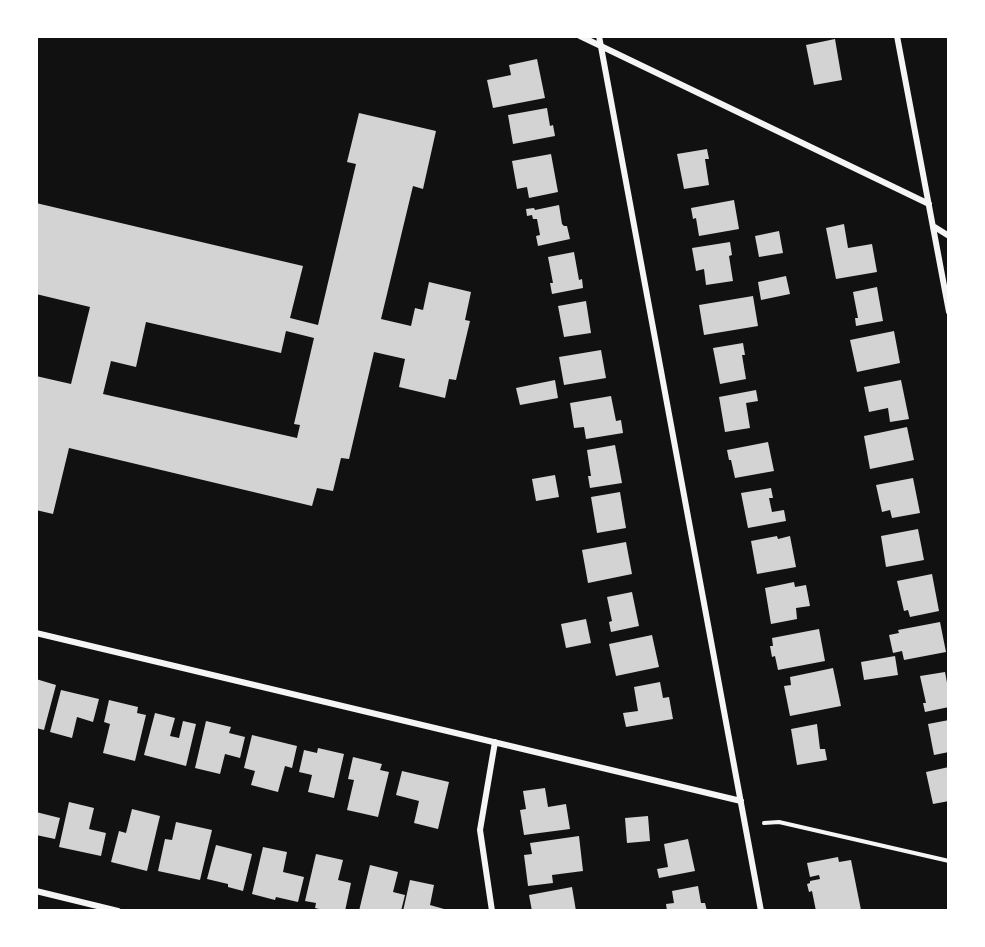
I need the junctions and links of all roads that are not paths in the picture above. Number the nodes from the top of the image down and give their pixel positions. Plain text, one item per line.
1 (580, 36) edge
2 (599, 36) edge
3 (897, 36) edge
4 (601, 46) junction
5 (929, 204) junction
6 (933, 226) junction
7 (949, 236) edge
8 (949, 312) edge
9 (36, 633) edge
10 (495, 742) junction
11 (741, 801) junction
12 (36, 891) edge
13 (118, 911) edge
14 (492, 911) edge
15 (761, 911) edge

1 - 4 street
2 - 4 street
3 - 5 street
4 - 5 street
4 - 11 street
5 - 6 street
6 - 7 street
6 - 8 street
9 - 10 street
10 - 11 street
10 - 14 street
11 - 15 street
12 - 13 street

